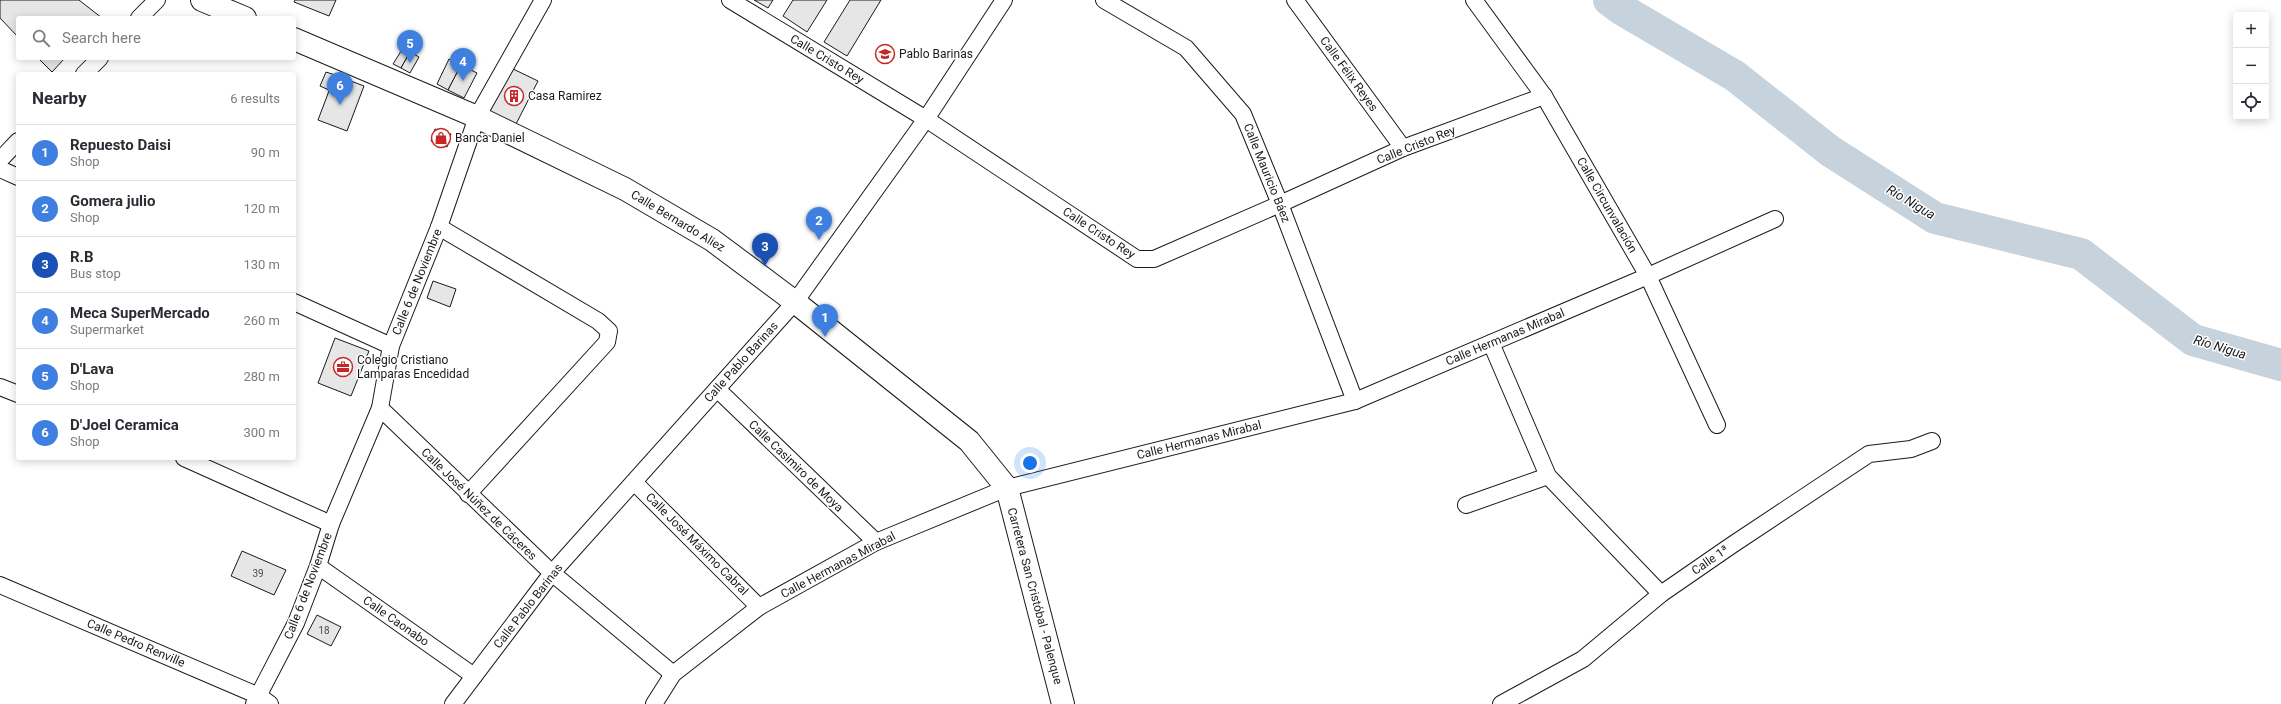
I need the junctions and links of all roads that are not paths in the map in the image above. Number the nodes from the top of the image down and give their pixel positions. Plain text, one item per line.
1 (157, 0) edge
2 (202, 0) edge
3 (543, 0) edge
4 (730, 0) edge
5 (1004, 0) edge
6 (1104, 0) edge
7 (1295, 0) edge
8 (1474, 0) edge
9 (141, 16) edge
10 (240, 16) edge
11 (296, 40) edge
12 (98, 60) edge
13 (86, 72) edge
14 (1544, 96) junction
15 (477, 117) junction
16 (926, 119) junction
17 (16, 143) edge
18 (1403, 148) junction
19 (0, 160) edge
20 (0, 169) edge
21 (16, 176) edge
22 (1280, 204) junction
23 (1775, 219) dead end
24 (439, 227) junction
25 (1648, 276) junction
26 (795, 302) junction
27 (296, 303) edge
28 (1491, 343) junction
29 (391, 346) junction
30 (0, 387) edge
31 (717, 389) junction
32 (16, 393) edge
33 (1355, 401) junction
34 (380, 408) junction
35 (1717, 424) dead end
36 (1932, 441) dead end
37 (188, 460) edge
38 (1548, 476) junction
39 (634, 482) junction
40 (1006, 488) junction
41 (468, 494) junction
42 (1466, 505) dead end
43 (331, 524) junction
44 (876, 542) junction
45 (318, 566) junction
46 (552, 573) junction
47 (0, 585) edge
48 (1661, 594) junction
49 (759, 607) junction
50 (673, 674) junction
51 (474, 676) junction
52 (261, 701) edge
53 (453, 704) edge
54 (654, 704) edge
55 (1063, 704) edge
56 (1501, 704) edge

1 - 9 street
2 - 10 main road
3 - 15 street, Calle 6 de Noviembre
4 - 16 street, Calle Cristo Rey
5 - 16 street, Calle Pablo Barinas
6 - 22 street, Calle Mauricio Báez
7 - 18 street, Calle Félix Reyes
8 - 14 street, Calle Circunvalación
11 - 15 main road, Calle Bernardo Aliez
12 - 13 street
14 - 18 street, Calle Cristo Rey
14 - 25 street, Calle Circunvalación
15 - 24 street, Calle 6 de Noviembre
15 - 26 main road, Calle Bernardo Aliez
16 - 22 street, Calle Cristo Rey
16 - 26 street, Calle Pablo Barinas
17 - 19 street
18 - 22 street, Calle Cristo Rey
20 - 21 street
22 - 33 street, Calle Mauricio Báez
23 - 25 street, Calle Hermanas Mirabal
24 - 29 street, Calle 6 de Noviembre
24 - 41 street
25 - 28 street, Calle Hermanas Mirabal
25 - 35 street, Calle Circunvalación
26 - 31 street, Calle Pablo Barinas
26 - 40 main road, Calle Bernardo Aliez
27 - 29 street
28 - 33 street, Calle Hermanas Mirabal
28 - 38 street
29 - 34 street, Calle 6 de Noviembre
30 - 32 street
31 - 39 street, Calle Pablo Barinas
31 - 44 street, Calle Casimiro de Moya
33 - 40 street, Calle Hermanas Mirabal
34 - 41 street, Calle José Núñez de Cáceres
34 - 43 street, Calle 6 de Noviembre
36 - 48 street, Calle 1ª
37 - 43 street
38 - 42 street
38 - 48 street
39 - 46 street, Calle Pablo Barinas
39 - 49 street, Calle José Máximo Cabral
40 - 44 street, Calle Hermanas Mirabal
40 - 55 main road, Carretera San Cristóbal - Palenque
41 - 46 street, Calle José Núñez de Cáceres
43 - 45 street, Calle 6 de Noviembre
44 - 49 street, Calle Hermanas Mirabal
45 - 51 street, Calle Caonabo
45 - 52 street, Calle 6 de Noviembre
46 - 50 street, Calle José Núñez de Cáceres
46 - 51 street, Calle Pablo Barinas
47 - 52 street, Calle Pedro Renville
48 - 56 street, Calle 1ª
49 - 50 street, Calle Hermanas Mirabal
50 - 54 street, Calle Hermanas Mirabal
51 - 53 street, Calle Pablo Barinas

